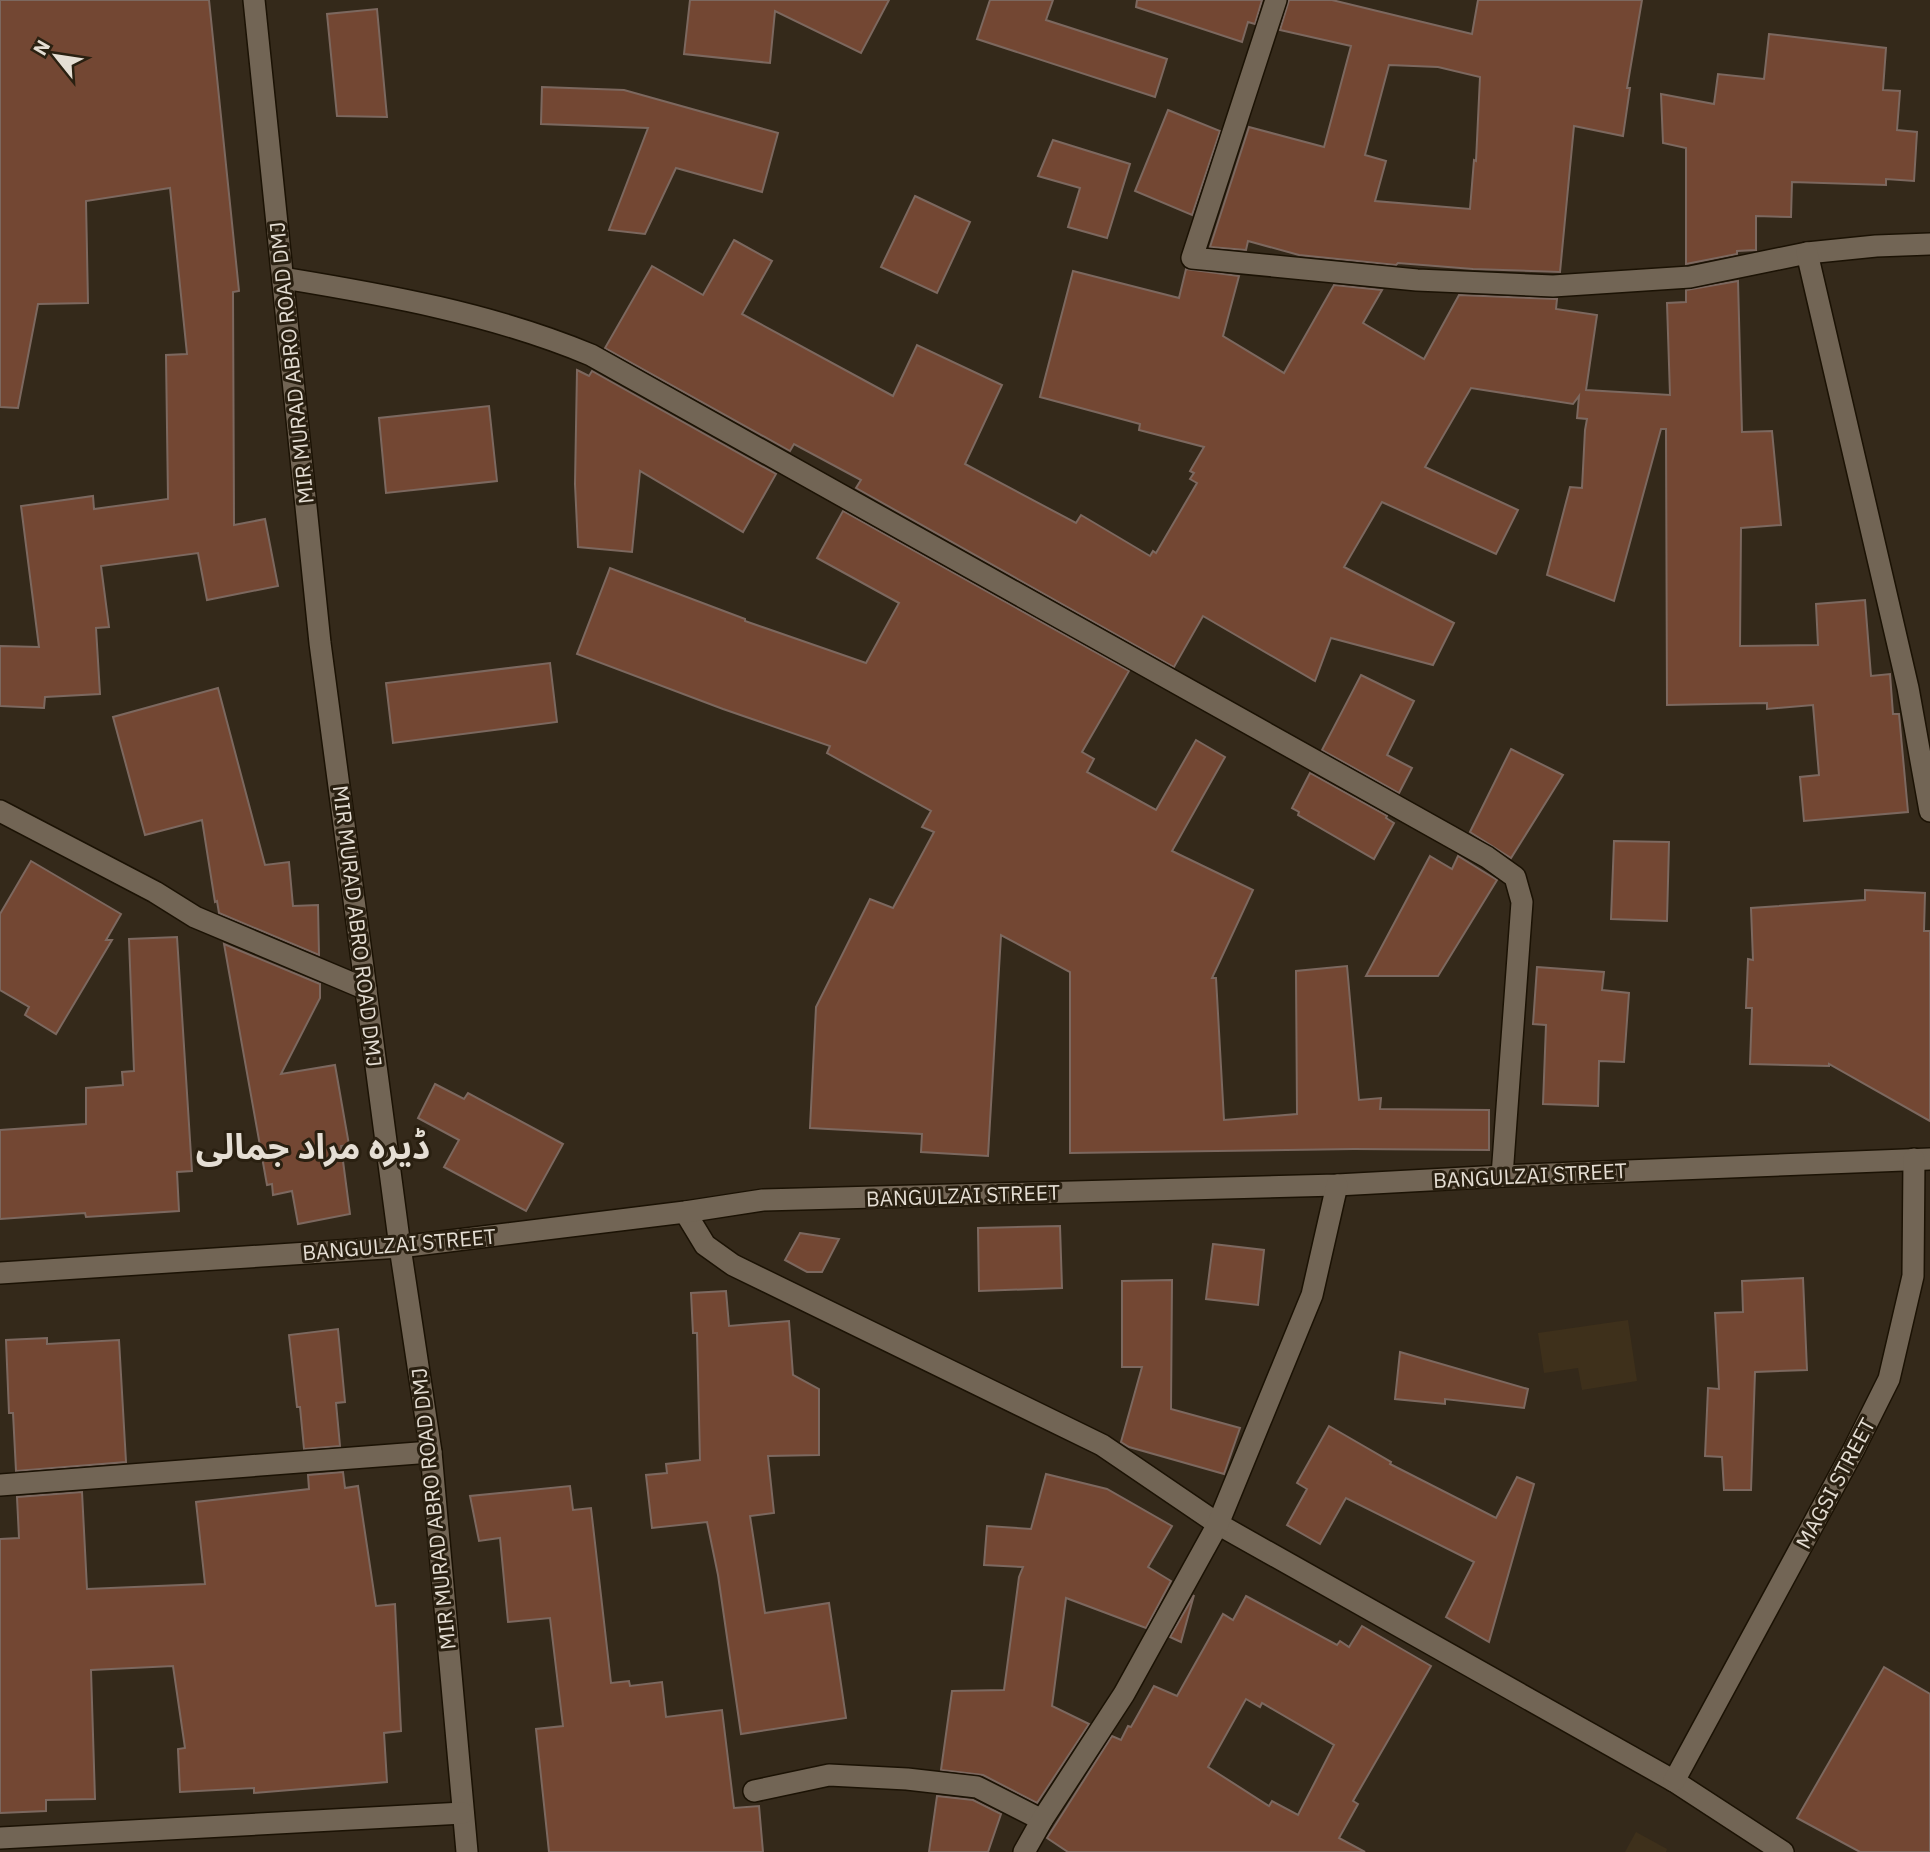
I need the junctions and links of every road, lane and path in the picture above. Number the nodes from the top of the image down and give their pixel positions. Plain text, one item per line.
1 (254, 0) edge
2 (1276, 0) edge
3 (1930, 244) edge
4 (1807, 253) junction
5 (283, 278) junction
6 (0, 811) edge
7 (1930, 811) edge
8 (366, 989) junction
9 (1922, 1159) edge
10 (1502, 1176) junction
11 (1337, 1185) junction
12 (685, 1212) junction
13 (400, 1247) junction
14 (0, 1273) edge
15 (431, 1452) junction
16 (0, 1485) edge
17 (1218, 1524) junction
18 (1674, 1781) junction
19 (754, 1791) dead end
20 (463, 1813) junction
21 (1042, 1820) junction
22 (0, 1838) edge
23 (467, 1852) edge
24 (1024, 1852) edge
25 (1783, 1852) edge

1 - 5 street, MIR MURAD ABRO ROAD DMJ
2 - 4 street
3 - 4 street
4 - 7 street
5 - 8 street, MIR MURAD ABRO ROAD DMJ
5 - 10 street
6 - 8 street
8 - 13 street, MIR MURAD ABRO ROAD DMJ
9 - 10 street, BANGULZAI STREET
9 - 18 street, MAGSI STREET
10 - 11 street, BANGULZAI STREET
11 - 12 street, BANGULZAI STREET
11 - 17 street
12 - 13 street, BANGULZAI STREET
12 - 17 street
13 - 14 street, BANGULZAI STREET
13 - 15 street, MIR MURAD ABRO ROAD DMJ
15 - 16 street
15 - 20 street, MIR MURAD ABRO ROAD DMJ
17 - 18 street
17 - 21 street
18 - 25 street
19 - 21 street
20 - 22 street
20 - 23 street, MIR MURAD ABRO ROAD DMJ
21 - 24 street

